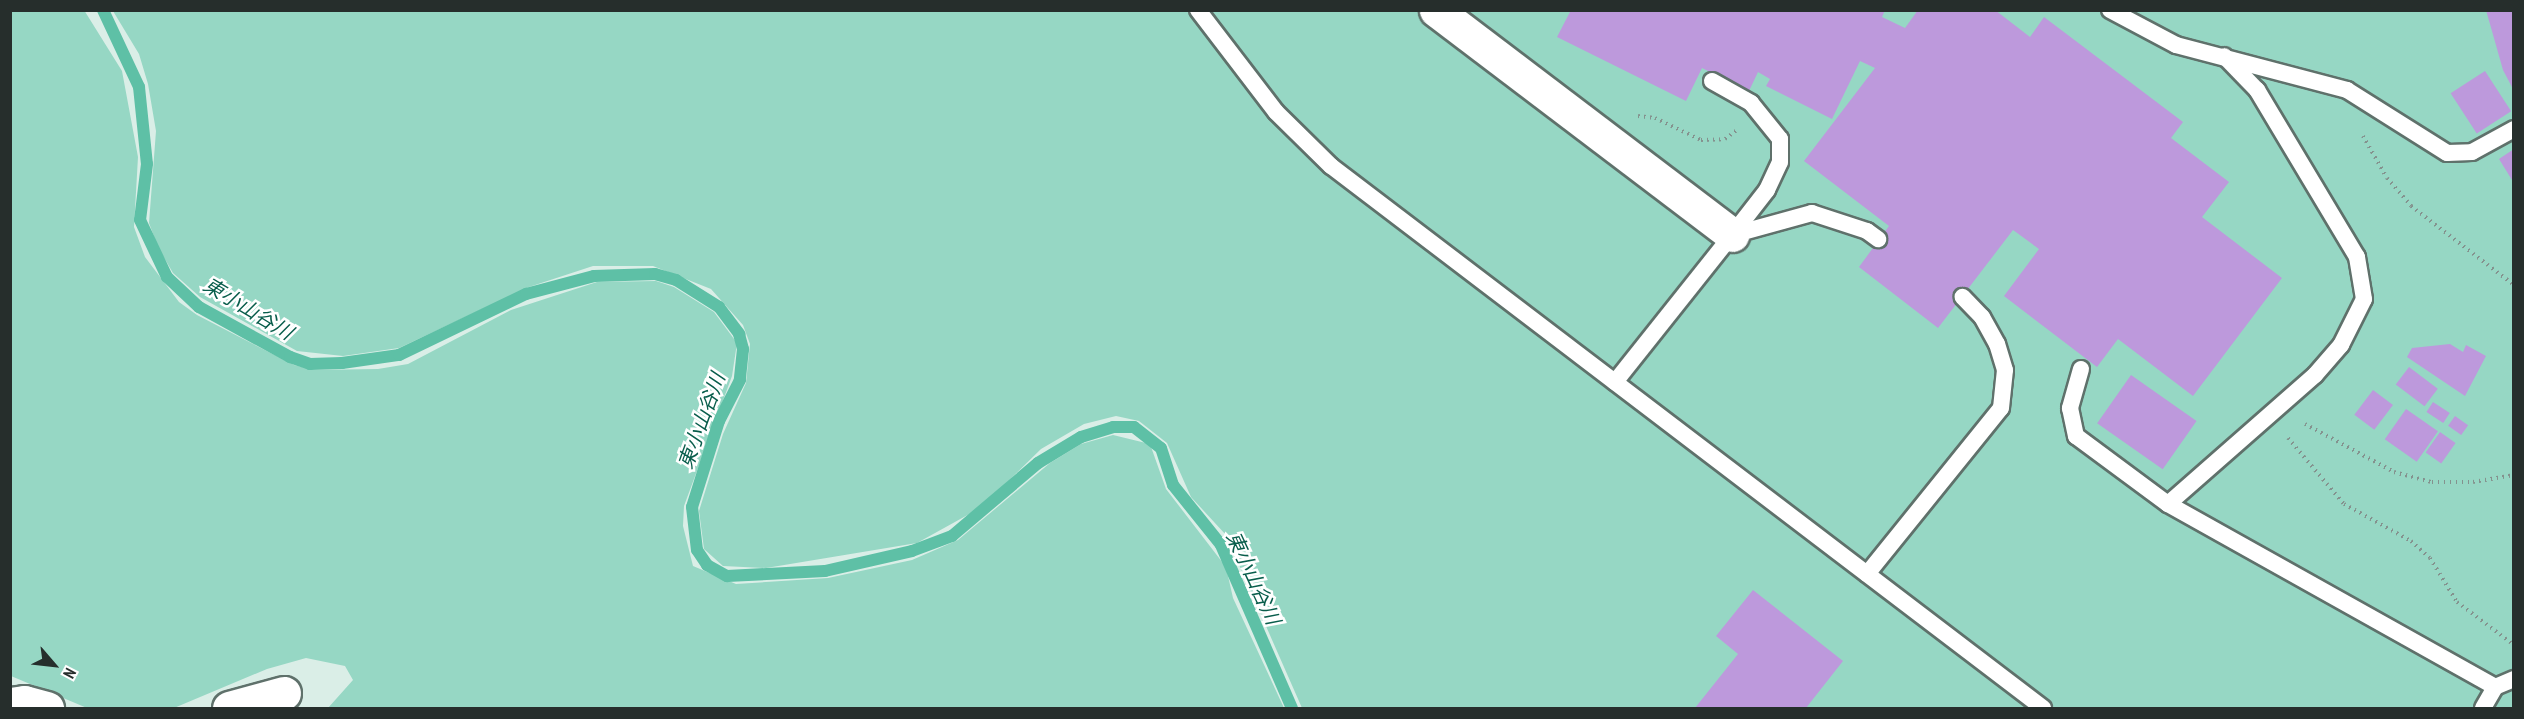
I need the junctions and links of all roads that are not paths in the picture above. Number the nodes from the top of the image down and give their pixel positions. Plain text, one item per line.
1 (1198, 10) edge
2 (1436, 10) edge
3 (2110, 10) edge
4 (2224, 56) junction
5 (1712, 81) dead end
6 (2514, 129) edge
7 (1732, 235) junction
8 (1878, 239) dead end
9 (1963, 297) dead end
10 (2081, 369) dead end
11 (1615, 382) junction
12 (2168, 504) junction
13 (1867, 574) junction
14 (2514, 679) edge
15 (2495, 687) junction
16 (284, 693) dead end
17 (10, 704) edge
18 (47, 708) edge
19 (229, 708) edge
20 (2043, 708) edge
21 (2482, 708) edge

1 - 11 lane
2 - 7 street
3 - 4 lane
4 - 6 lane
4 - 12 lane
5 - 7 lane
7 - 8 lane
7 - 11 lane
9 - 13 lane
10 - 12 lane
11 - 13 lane
12 - 15 lane
13 - 20 lane
14 - 15 lane
15 - 21 lane
16 - 19 street
17 - 18 street

